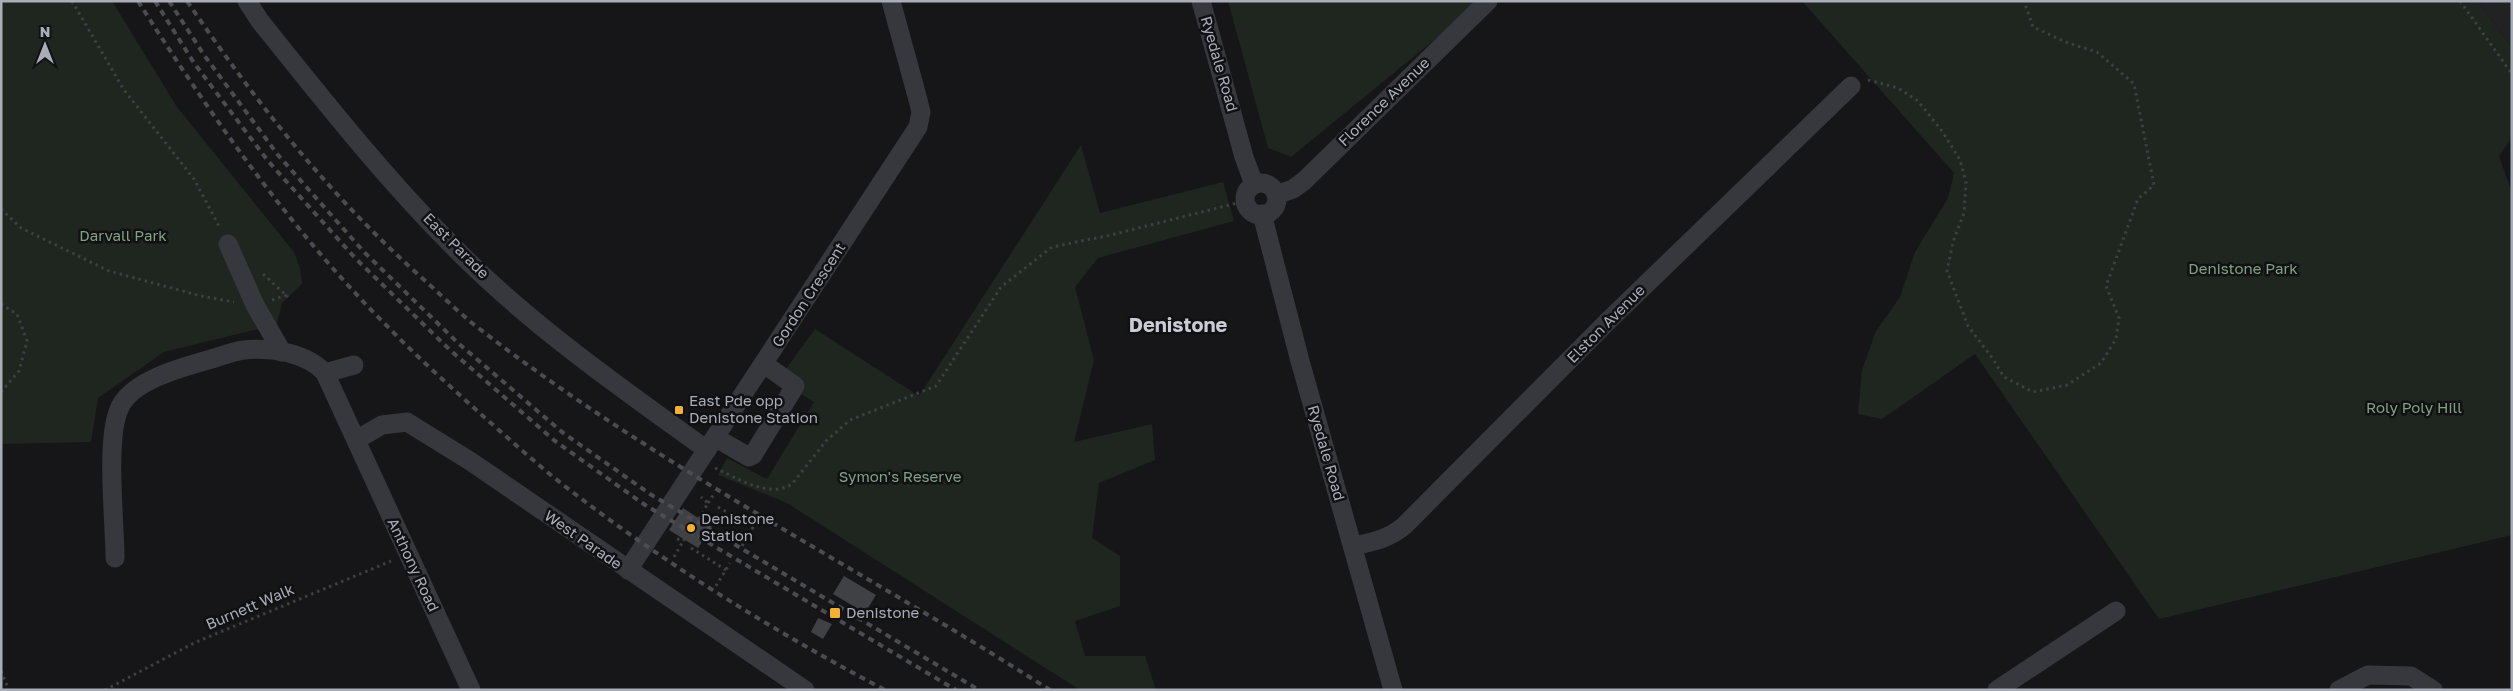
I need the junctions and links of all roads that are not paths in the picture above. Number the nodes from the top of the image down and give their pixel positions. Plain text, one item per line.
1 (247, 1) edge
2 (890, 1) edge
3 (1201, 1) edge
4 (1488, 1) edge
5 (1851, 86) road end
6 (1254, 184) junction
7 (1276, 195) junction
8 (1262, 214) junction
9 (228, 244) road end
10 (282, 352) junction
11 (764, 364) junction
12 (354, 365) dead end
13 (325, 373) junction
14 (356, 440) junction
15 (707, 450) junction
16 (1353, 546) junction
17 (114, 558) dead end
18 (632, 563) junction
19 (2116, 611) dead end
20 (803, 689) edge
21 (471, 690) edge
22 (1393, 690) edge
23 (1997, 690) edge
24 (2339, 690) edge
25 (2433, 690) edge

1 - 15 street, East Parade
2 - 11 street, Gordon Crescent
3 - 6 street, Ryedale Road
4 - 7 street, Florence Avenue
5 - 16 street, Elston Avenue
6 - 7 street
6 - 8 street
7 - 8 street
8 - 16 street, Ryedale Road
9 - 10 street
10 - 13 street
10 - 17 street
11 - 15 street, Gordon Crescent
11 - 15 street, East Parade
12 - 13 street
13 - 14 street, Anthony Road
14 - 18 street, West Parade
14 - 21 street, Anthony Road
15 - 18 street, Gordon Crescent
16 - 22 street, Ryedale Road
18 - 20 street, West Parade
19 - 23 street
24 - 25 street

